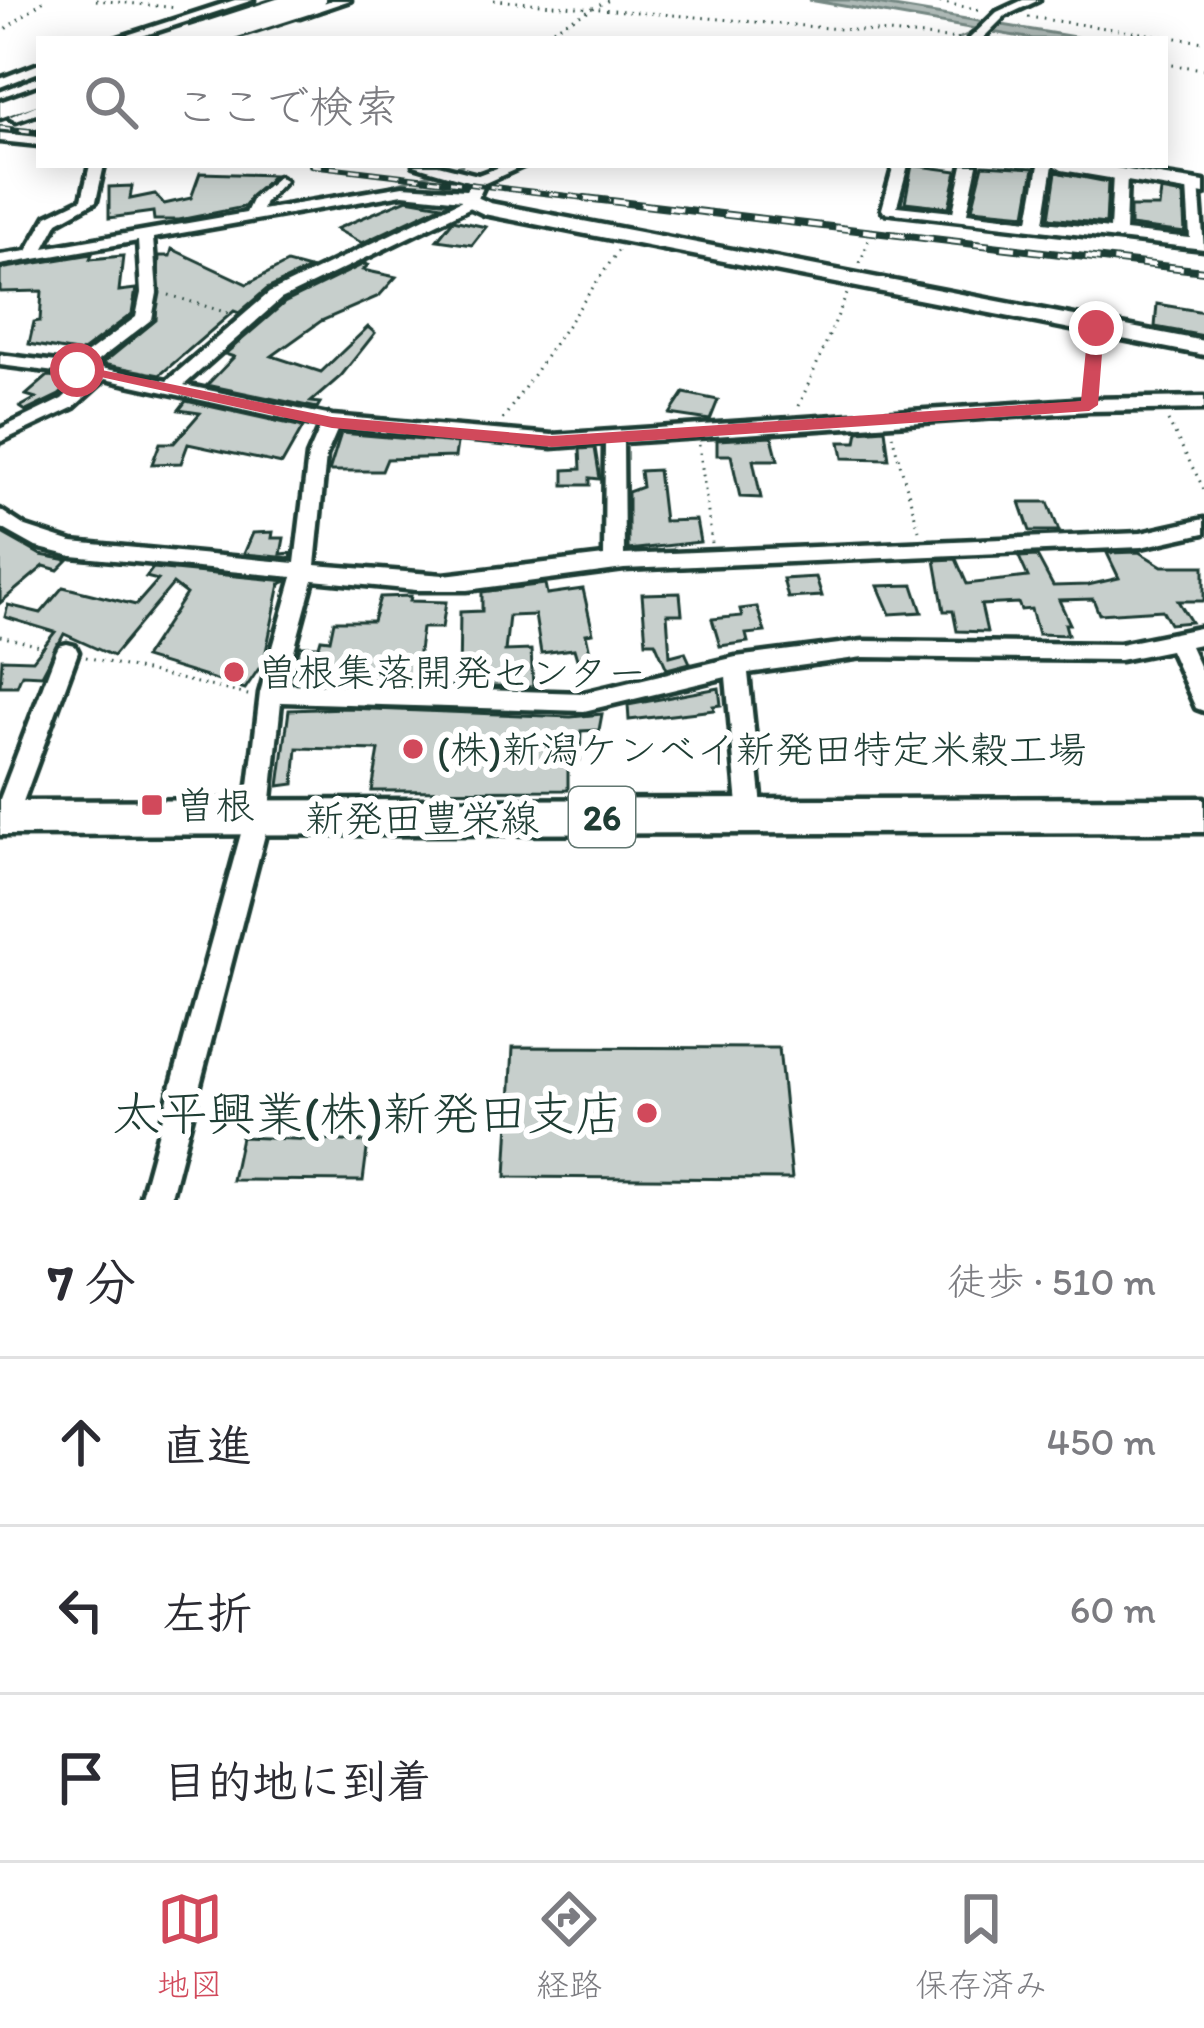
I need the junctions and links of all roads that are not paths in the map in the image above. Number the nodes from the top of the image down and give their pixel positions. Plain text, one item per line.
1 (247, 0) edge
2 (301, 0) edge
3 (1033, 0) edge
4 (329, 1) edge
5 (191, 16) edge
6 (130, 36) edge
7 (189, 36) edge
8 (230, 36) edge
9 (981, 36) edge
10 (36, 69) edge
11 (0, 83) edge
12 (36, 95) edge
13 (36, 108) edge
14 (5, 111) edge
15 (0, 137) edge
16 (36, 142) edge
17 (96, 168) edge
18 (426, 168) edge
19 (513, 168) edge
20 (900, 168) edge
21 (969, 168) edge
22 (1046, 168) edge
23 (1079, 168) edge
24 (1120, 175) junction
25 (278, 181) dead end
26 (1199, 187) edge
27 (471, 194) junction
28 (253, 215) junction
29 (958, 217) junction
30 (1036, 225) junction
31 (1117, 234) junction
32 (145, 236) junction
33 (1201, 244) edge
34 (33, 254) junction
35 (0, 260) edge
36 (1204, 348) edge
37 (0, 360) edge
38 (77, 370) junction
39 (101, 374) junction
40 (171, 387) junction
41 (1204, 403) edge
42 (332, 422) junction
43 (0, 436) edge
44 (614, 439) junction
45 (0, 517) edge
46 (1204, 526) edge
47 (614, 562) junction
48 (304, 575) junction
49 (1204, 635) edge
50 (1177, 640) junction
51 (68, 652) road end
52 (736, 666) junction
53 (271, 693) junction
54 (1204, 702) edge
55 (1204, 815) edge
56 (751, 816) junction
57 (3, 818) edge
58 (257, 819) junction
59 (155, 1200) edge

1 - 5 street
2 - 7 highway, bridge
3 - 9 street
4 - 5 highway, bridge
4 - 8 street
5 - 6 street
10 - 11 street
12 - 14 highway
13 - 14 street
15 - 16 street
17 - 34 street
18 - 27 street
19 - 27 street
20 - 29 street
21 - 29 street
22 - 30 street
23 - 24 street
24 - 26 street
24 - 31 street
25 - 28 street
26 - 33 street
27 - 28 street
27 - 36 street
27 - 40 street
28 - 32 street
29 - 30 street
30 - 31 street
31 - 33 street
32 - 34 street
32 - 38 street
34 - 35 street
37 - 38 street
38 - 39 street
39 - 40 street
39 - 43 street
40 - 42 street
41 - 44 street
42 - 44 street
42 - 48 street
44 - 47 street
45 - 48 street
46 - 47 street
47 - 48 street
48 - 53 street
49 - 50 street
50 - 52 street
50 - 54 street
51 - 57 street
52 - 53 street
52 - 56 street
53 - 58 street
55 - 56 main road, 新発田豊栄線 / 26
56 - 58 main road, 新発田豊栄線 / 26
57 - 58 main road, 新発田豊栄線 / 26
58 - 59 street

